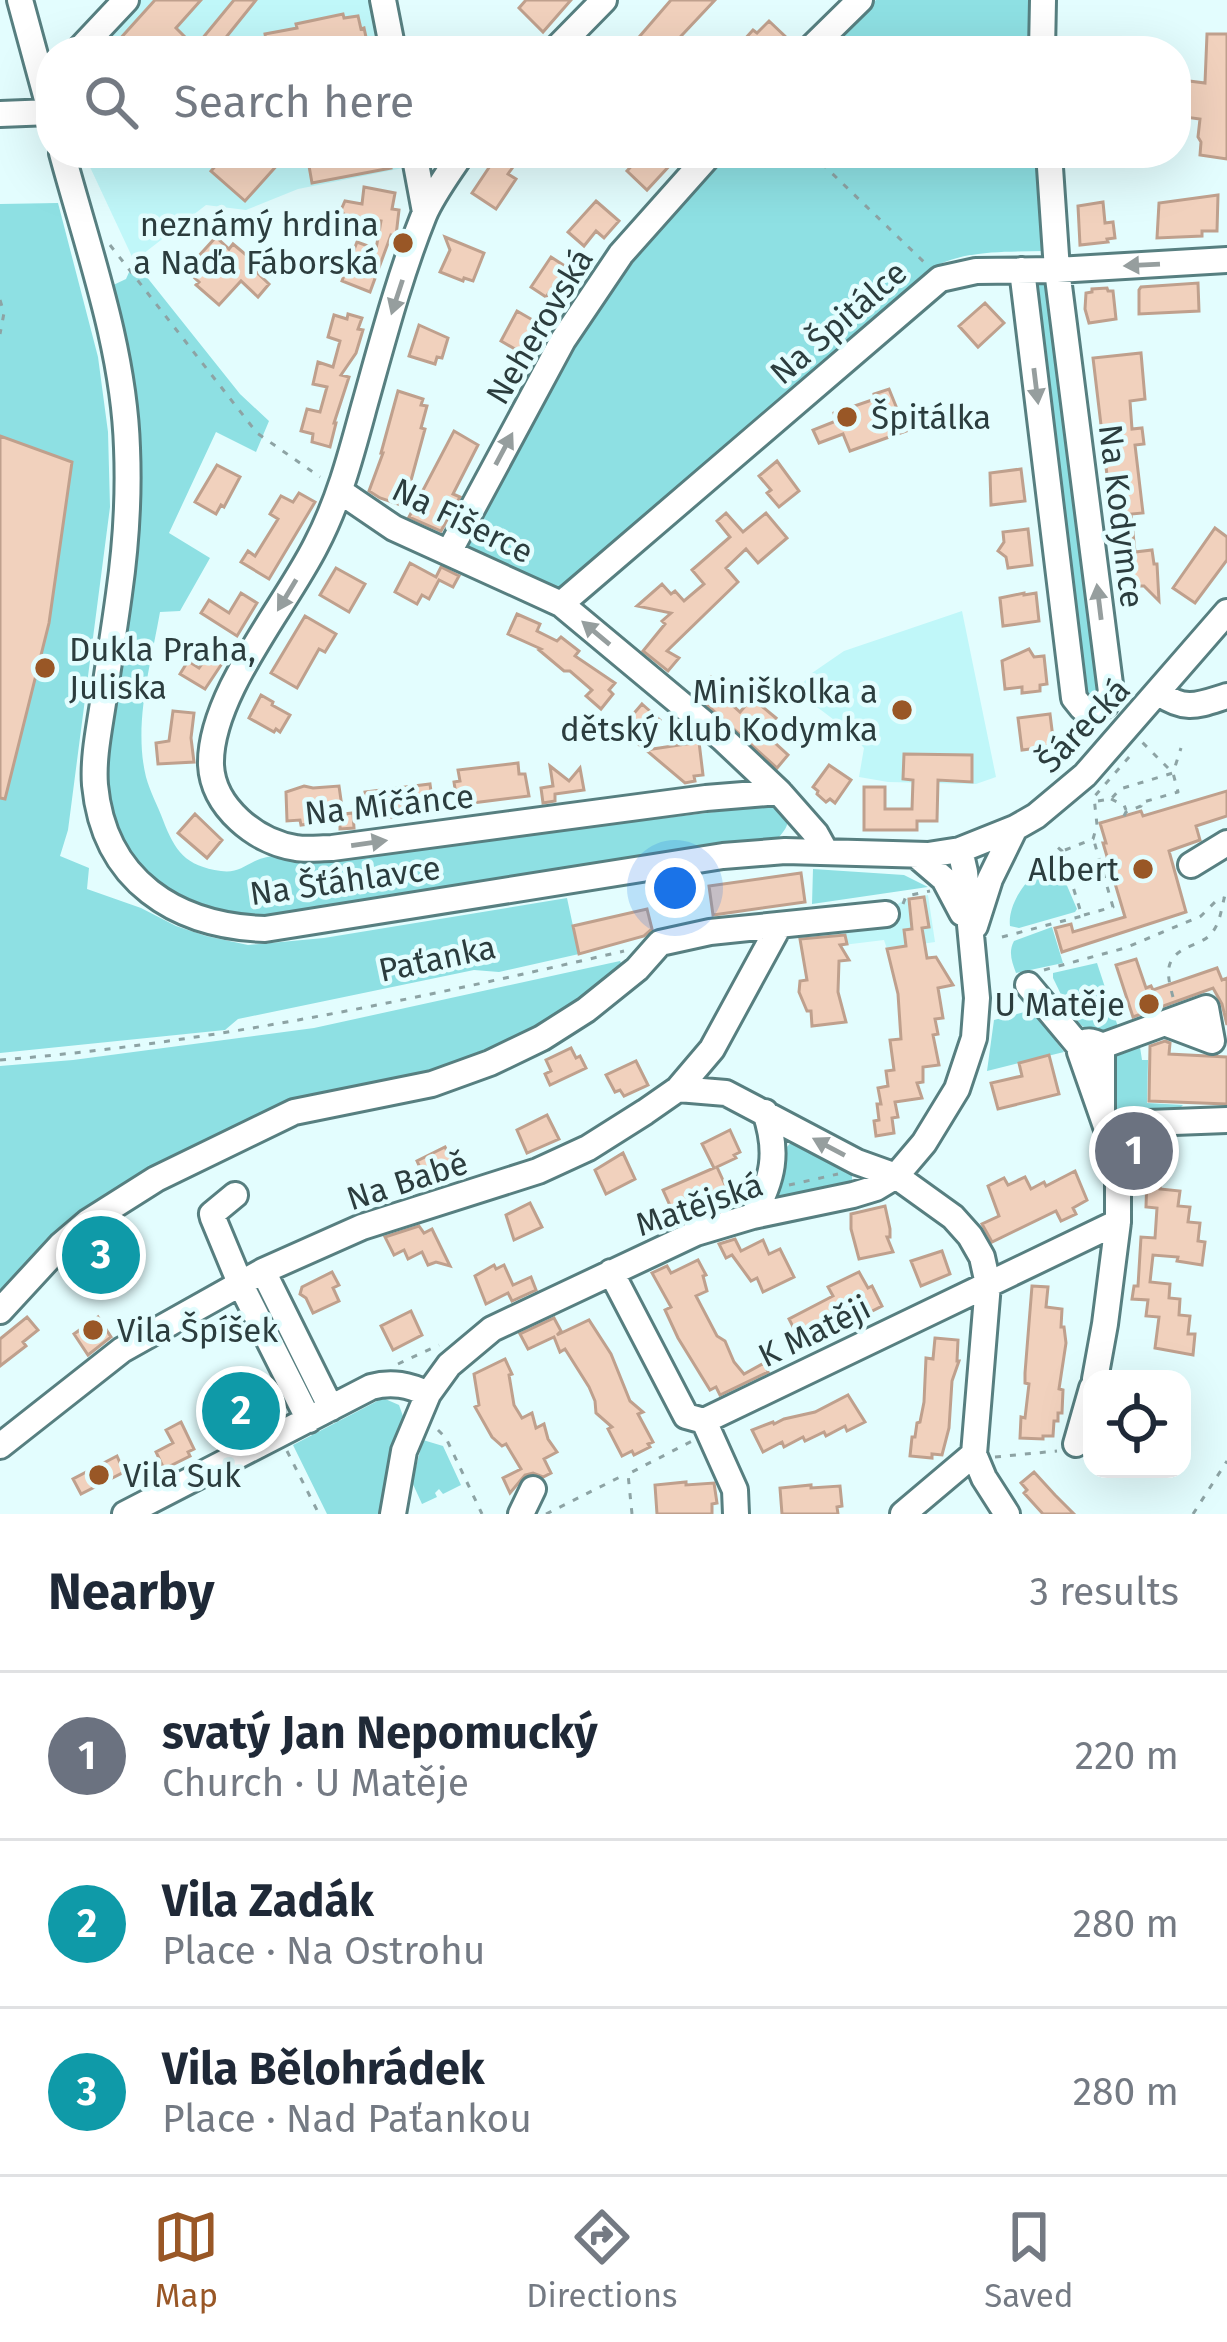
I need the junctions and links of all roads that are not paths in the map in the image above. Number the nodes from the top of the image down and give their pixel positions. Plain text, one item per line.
1 (20, 0) edge
2 (126, 0) edge
3 (383, 0) edge
4 (604, 0) edge
5 (860, 0) edge
6 (1043, 0) edge
7 (92, 36) edge
8 (391, 36) edge
9 (576, 36) edge
10 (823, 36) edge
11 (1042, 36) edge
12 (36, 47) edge
13 (36, 113) edge
14 (0, 114) edge
15 (66, 168) edge
16 (417, 168) edge
17 (453, 168) edge
18 (693, 168) edge
19 (1049, 168) edge
20 (425, 212) junction
21 (1227, 260) edge
22 (1022, 270) junction
23 (1058, 270) junction
24 (340, 492) junction
25 (449, 552) junction
26 (561, 604) junction
27 (1227, 612) edge
28 (1159, 694) junction
29 (1227, 696) edge
30 (779, 792) junction
31 (1015, 828) junction
32 (1227, 843) edge
33 (960, 850) junction
34 (826, 852) junction
35 (916, 855) junction
36 (1191, 865) dead end
37 (886, 914) dead end
38 (779, 926) junction
39 (971, 940) junction
40 (1028, 986) road end
41 (1172, 1020) road end
42 (1090, 1046) junction
43 (712, 1049) junction
44 (677, 1089) junction
45 (726, 1093) junction
46 (765, 1112) junction
47 (1227, 1120) edge
48 (1105, 1123) junction
49 (896, 1176) junction
50 (235, 1196) dead end
51 (753, 1216) junction
52 (1118, 1222) junction
53 (611, 1272) junction
54 (252, 1277) junction
55 (988, 1284) junction
56 (0, 1311) edge
57 (1097, 1370) edge
58 (428, 1394) junction
59 (320, 1414) junction
60 (1083, 1420) edge
61 (707, 1426) junction
62 (1076, 1444) road end
63 (0, 1447) edge
64 (989, 1454) junction
65 (532, 1489) dead end
66 (125, 1514) edge
67 (393, 1514) edge
68 (521, 1514) edge
69 (736, 1514) edge
70 (903, 1514) edge
71 (1007, 1514) edge

1 - 12 street
2 - 7 street
3 - 8 street
4 - 9 street
5 - 10 street
6 - 11 street
13 - 14 street
15 - 34 street, Na Šťáhlavce
16 - 20 street
17 - 20 street, Na Míčánce
25 -> 18 street, Neherovská
19 - 23 street, Na Kodymce
20 -> 24 street, Na Míčánce
21 -> 23 street, Na Špitálce
22 - 23 street, Na Špitálce
22 -> 23 street, Na Kodymce
22 - 26 street, Na Špitálce
24 - 25 street, Na Fišerce
24 -> 30 street, Na Míčánce
25 - 26 street, Na Fišerce
30 -> 26 street, Na Fišerce
27 - 28 street, Šárecká
28 - 29 street
28 - 31 street, Šárecká
30 - 34 street, Na Fišerce
31 - 33 street, Šárecká
31 - 39 street
32 - 36 street
33 - 35 street, Na Šťáhlavce
33 - 39 street
34 - 35 street, Na Šťáhlavce
35 - 39 street
37 - 38 street
38 - 43 street, Na Babě
38 - 56 street
39 - 49 street
40 - 42 street
41 - 42 street
42 - 48 street
43 - 44 street, Na Babě
43 - 45 street
44 - 45 street
44 - 54 street, Na Babě
45 - 46 street
49 -> 46 street
46 - 51 street
47 - 48 street
48 - 52 street
49 - 51 street, Matějská
49 - 55 street
50 - 54 street
51 - 53 street, Matějská
52 - 55 street, K Matěji
52 - 57 street
53 - 58 street, Matějská
53 - 61 street
54 - 59 street
54 - 63 street, Na Babě
55 - 61 street, K Matěji
55 - 64 street
58 - 59 street
58 - 67 street, Matějská
59 - 66 street
60 - 62 street
61 - 69 street
64 - 70 street
64 - 71 street
65 - 68 street

